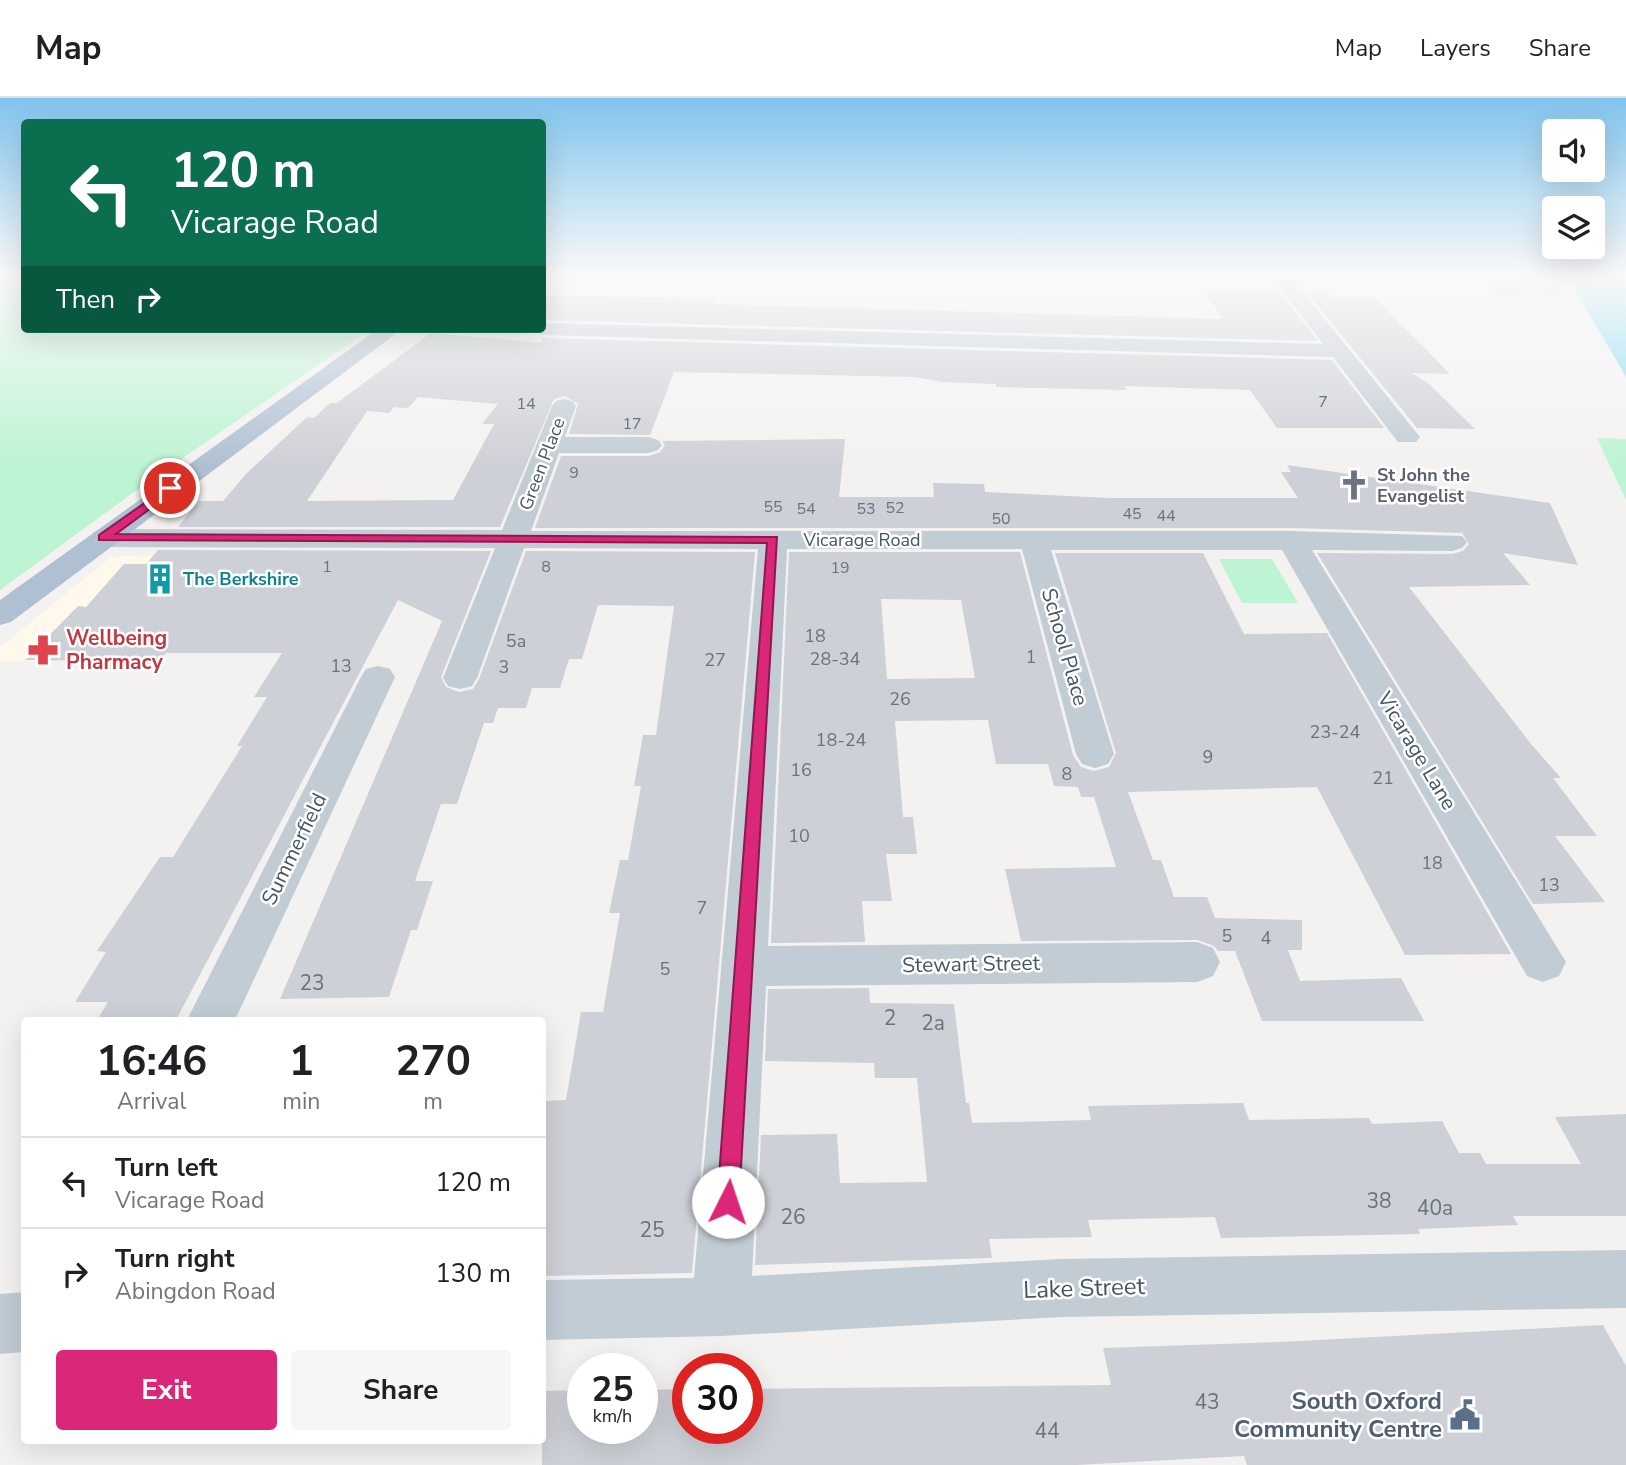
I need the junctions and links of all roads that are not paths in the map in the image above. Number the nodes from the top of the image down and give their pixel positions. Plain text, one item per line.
1 (377, 340) edge
2 (933, 340) edge
3 (1329, 340) edge
4 (1338, 351) junction
5 (564, 406) dead end
6 (1407, 437) dead end
7 (551, 445) junction
8 (649, 445) dead end
9 (104, 538) junction
10 (512, 540) junction
11 (773, 540) junction
12 (1034, 540) junction
13 (1291, 540) junction
14 (1452, 542) dead end
15 (0, 615) edge
16 (377, 677) dead end
17 (460, 678) dead end
18 (1095, 754) dead end
19 (1197, 962) dead end
20 (1543, 962) dead end
21 (744, 966) junction
22 (212, 1017) edge
23 (1626, 1279) edge
24 (721, 1307) junction
25 (546, 1310) edge
26 (21, 1322) edge
27 (0, 1324) edge

1 - 9 main road
2 - 4 street
3 - 4 street
4 - 6 street
5 - 7 street, Green Place
7 - 8 street
7 - 10 street, Green Place
9 - 10 street, Vicarage Road
9 - 15 main road
10 - 11 street, Vicarage Road
10 - 17 street, Green Place
11 - 12 street, Vicarage Road
11 - 21 street
12 - 13 street, Vicarage Road
12 - 18 street, School Place
13 - 14 street, Vicarage Road
13 - 20 street, Vicarage Lane
16 - 22 street, Summerfield
19 - 21 street, Stewart Street
21 - 24 street
23 - 24 street, Lake Street
24 - 25 street, Lake Street
26 - 27 street

